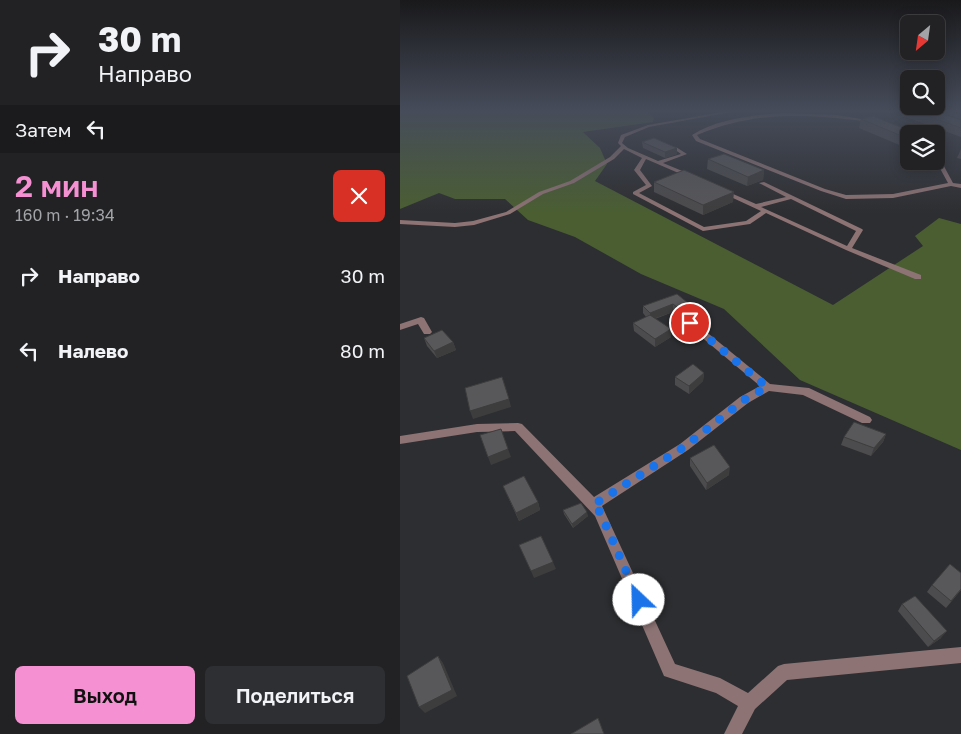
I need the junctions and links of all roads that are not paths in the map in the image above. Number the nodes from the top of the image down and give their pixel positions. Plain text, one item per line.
1 (621, 144) edge
2 (709, 144) edge
3 (623, 147) junction
4 (676, 148) edge
5 (645, 158) junction
6 (659, 162) junction
7 (943, 170) edge
8 (696, 179) edge
9 (762, 183) edge
10 (951, 184) junction
11 (961, 186) edge
12 (714, 187) edge
13 (793, 197) junction
14 (757, 206) junction
15 (765, 211) junction
16 (400, 222) edge
17 (848, 249) junction
18 (918, 277) dead end
19 (690, 323) dead end
20 (400, 327) edge
21 (427, 332) dead end
22 (767, 387) junction
23 (866, 420) dead end
24 (400, 440) edge
25 (593, 505) junction
26 (961, 655) edge
27 (749, 703) junction
28 (733, 734) edge

1 - 3 lane
2 - 10 lane
3 - 5 lane
3 - 16 lane
4 - 6 lane
5 - 6 lane
5 - 15 lane
6 - 8 lane
7 - 10 lane
9 - 13 lane
10 - 11 lane
12 - 14 lane
13 - 14 lane
13 - 17 lane
14 - 15 lane
15 - 17 lane
17 - 18 lane
19 - 22 street
20 - 21 street
22 - 23 street
22 - 25 street
24 - 25 street
25 - 27 street
26 - 27 street
27 - 28 street

